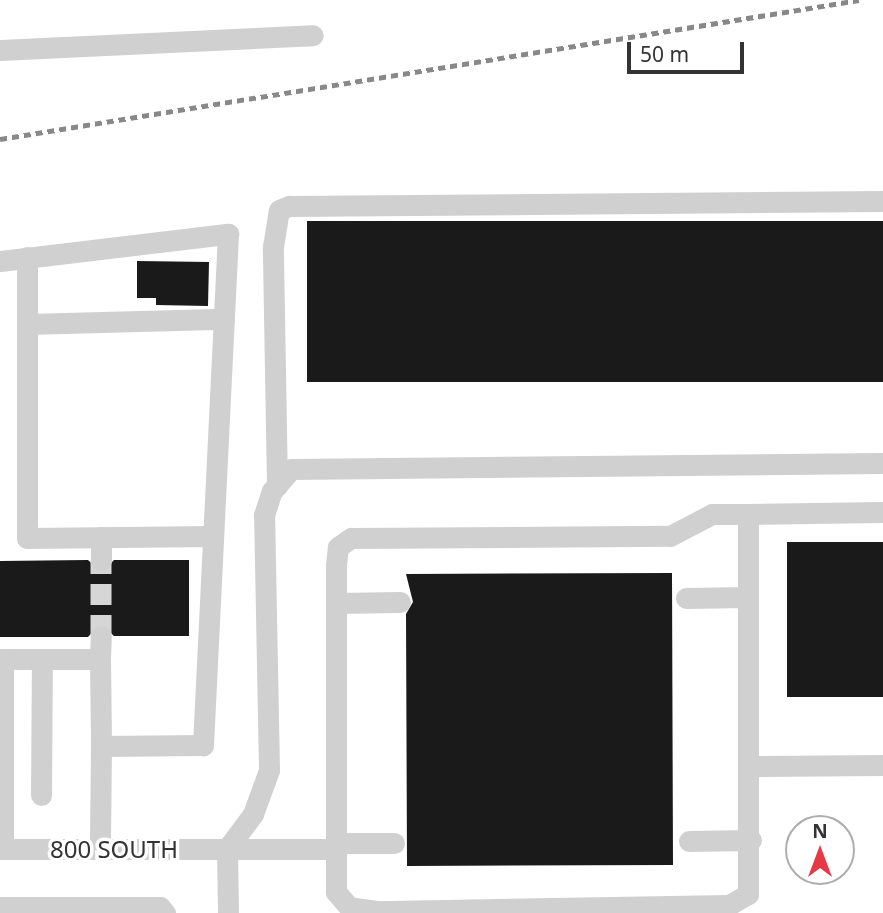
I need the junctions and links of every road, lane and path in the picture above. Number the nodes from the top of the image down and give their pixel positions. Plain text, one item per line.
1 (313, 35) dead end
2 (0, 50) edge
3 (883, 201) edge
4 (27, 257) junction
5 (0, 261) edge
6 (224, 319) junction
7 (27, 324) junction
8 (883, 463) edge
9 (277, 486) junction
10 (883, 512) edge
11 (748, 514) junction
12 (101, 537) junction
13 (213, 537) junction
14 (101, 560) tunnel mouth
15 (748, 597) junction
16 (686, 598) dead end
17 (400, 602) dead end
18 (335, 603) junction
19 (101, 636) tunnel mouth
20 (1, 659) edge
21 (42, 659) junction
22 (100, 659) junction
23 (101, 746) junction
24 (883, 765) edge
25 (750, 766) junction
26 (41, 795) dead end
27 (751, 840) junction
28 (689, 841) dead end
29 (394, 843) dead end
30 (336, 846) junction
31 (2, 849) edge
32 (100, 849) junction
33 (227, 849) junction
34 (0, 907) edge
35 (165, 913) edge
36 (228, 913) edge

1 - 2 street
3 - 9 street
4 - 5 street
4 - 6 street
4 - 7 street
6 - 7 street
6 - 13 street
7 - 12 street
8 - 9 street
9 - 33 street
10 - 11 street
11 - 15 street
11 - 18 street
12 - 13 street
12 - 14 street
13 - 23 street
15 - 16 street
15 - 25 street
17 - 18 street
18 - 30 street
19 - 22 street
20 - 21 street
20 - 31 street
21 - 22 street
21 - 26 street
22 - 23 street
23 - 32 street
24 - 25 street
25 - 27 street
27 - 28 street
27 - 30 street
29 - 30 street, 800 SOUTH
30 - 33 street, 800 SOUTH
31 - 32 street, 800 SOUTH
32 - 33 street, 800 SOUTH
33 - 36 street
34 - 35 street

